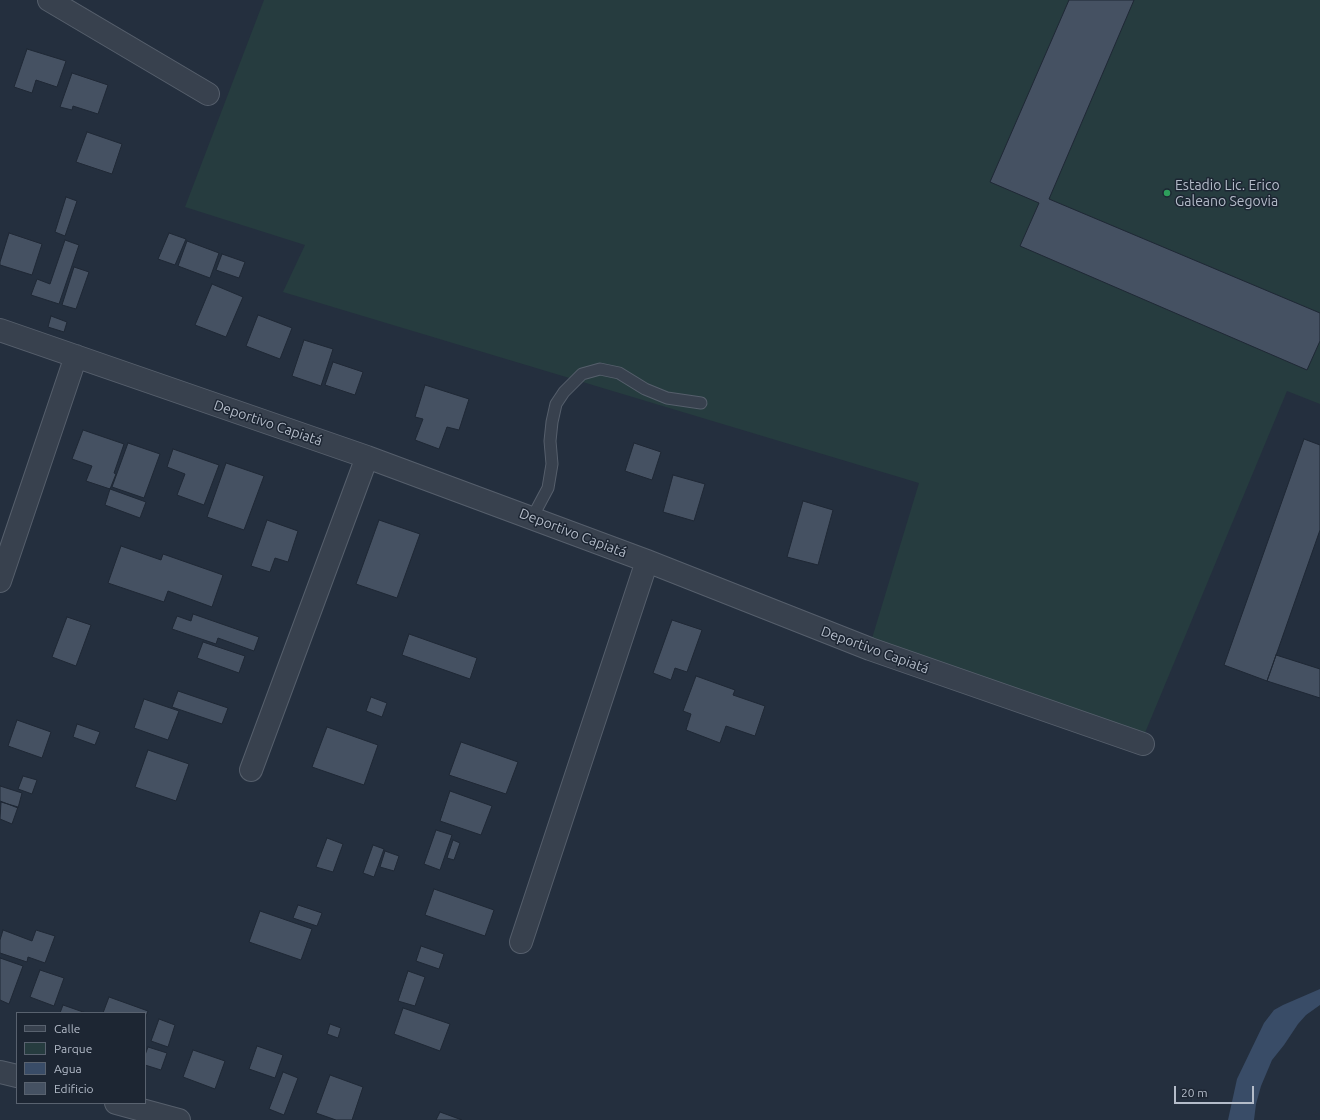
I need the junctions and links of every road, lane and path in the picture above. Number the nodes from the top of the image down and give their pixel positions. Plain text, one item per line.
1 (49, 0) edge
2 (208, 94) dead end
3 (0, 330) edge
4 (76, 356) junction
5 (700, 403) dead end
6 (367, 457) junction
7 (532, 518) junction
8 (647, 561) junction
9 (0, 581) edge
10 (1143, 744) dead end
11 (251, 770) dead end
12 (521, 942) dead end
13 (0, 1072) edge
14 (16, 1076) edge
15 (120, 1104) edge
16 (179, 1120) edge

1 - 2 street
3 - 4 street, Deportivo Capiatá
4 - 6 street, Deportivo Capiatá
4 - 9 street
5 - 7 lane
6 - 7 street, Deportivo Capiatá
6 - 11 street
7 - 8 street, Deportivo Capiatá
8 - 10 street, Deportivo Capiatá
8 - 12 street
13 - 14 street
15 - 16 street

